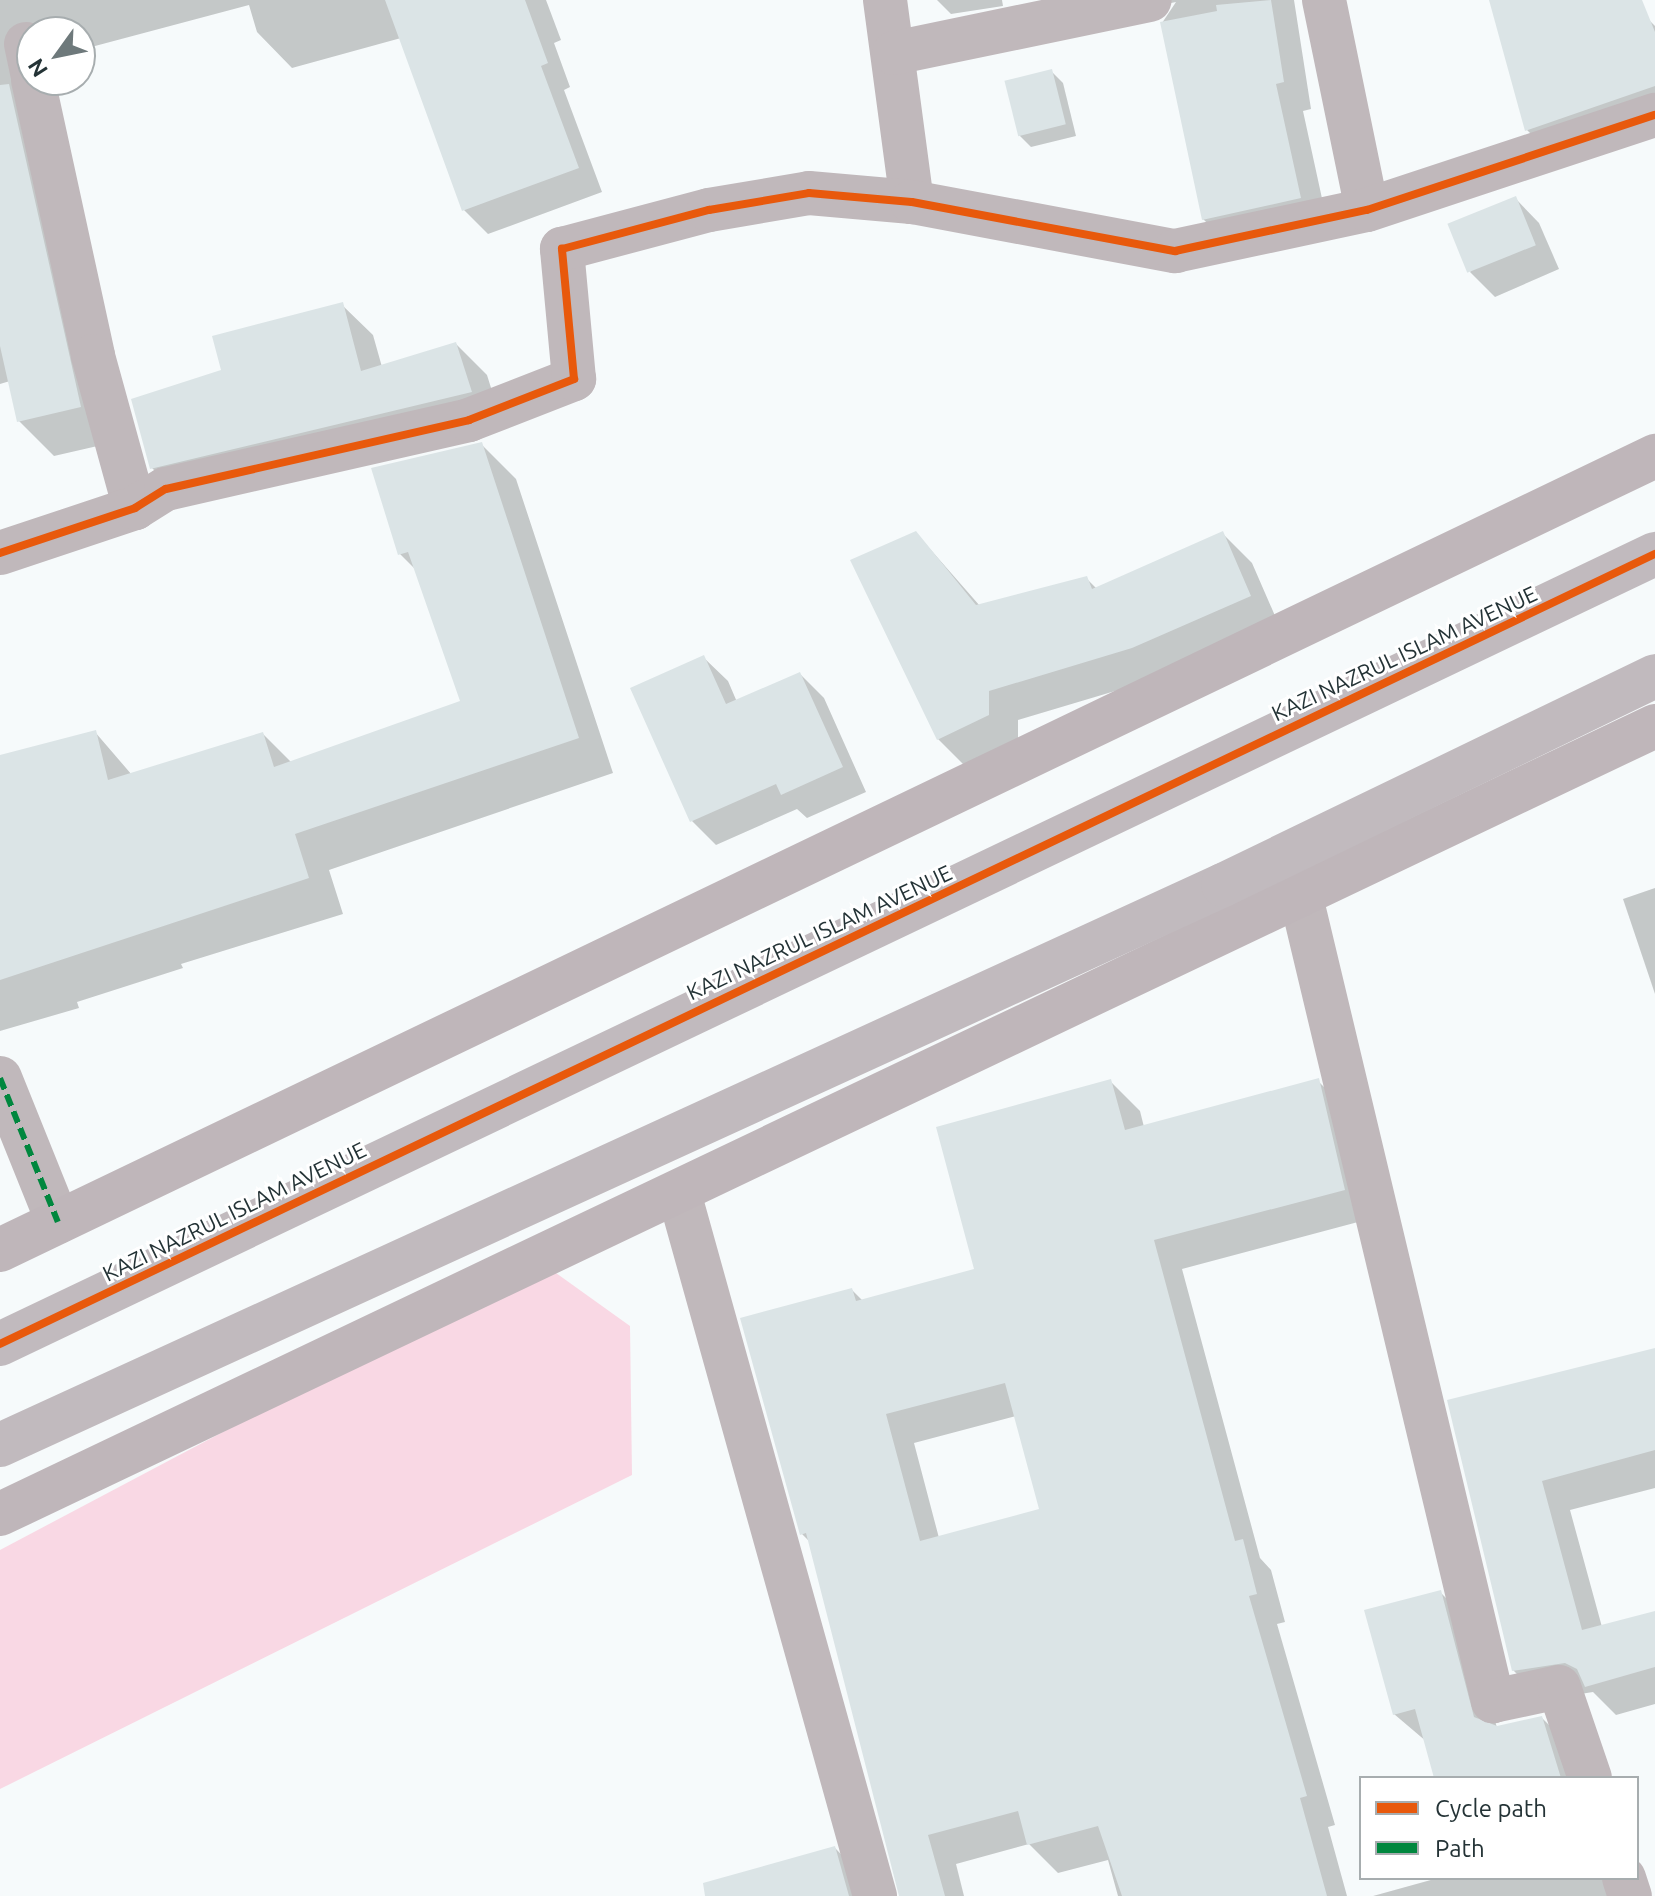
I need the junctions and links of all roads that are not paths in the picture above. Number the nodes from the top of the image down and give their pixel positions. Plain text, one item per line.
1 (885, 0) edge
2 (1150, 0) edge
3 (1324, 0) edge
4 (894, 53) junction
5 (37, 96) edge
6 (1655, 115) edge
7 (912, 202) junction
8 (1367, 210) junction
9 (1655, 456) edge
10 (135, 508) junction
11 (0, 553) edge
12 (1655, 554) edge
13 (1655, 676) edge
14 (1655, 726) edge
15 (1301, 897) junction
16 (0, 1078) edge
17 (679, 1193) junction
18 (58, 1222) junction
19 (0, 1250) edge
20 (0, 1344) edge
21 (0, 1445) edge
22 (0, 1514) edge
23 (1589, 1776) edge
24 (875, 1896) edge

1 - 4 street
2 - 4 street
3 - 8 street
4 - 7 street
5 - 10 street
6 - 8 street
7 - 8 street
7 - 10 street
9 - 18 street
10 - 11 street
12 - 20 main road, KAZI NAZRUL ISLAM AVENUE
13 - 21 main road
14 - 15 street
15 - 17 street
15 - 23 street
16 - 18 street
17 - 22 street
17 - 24 street
18 - 19 street

